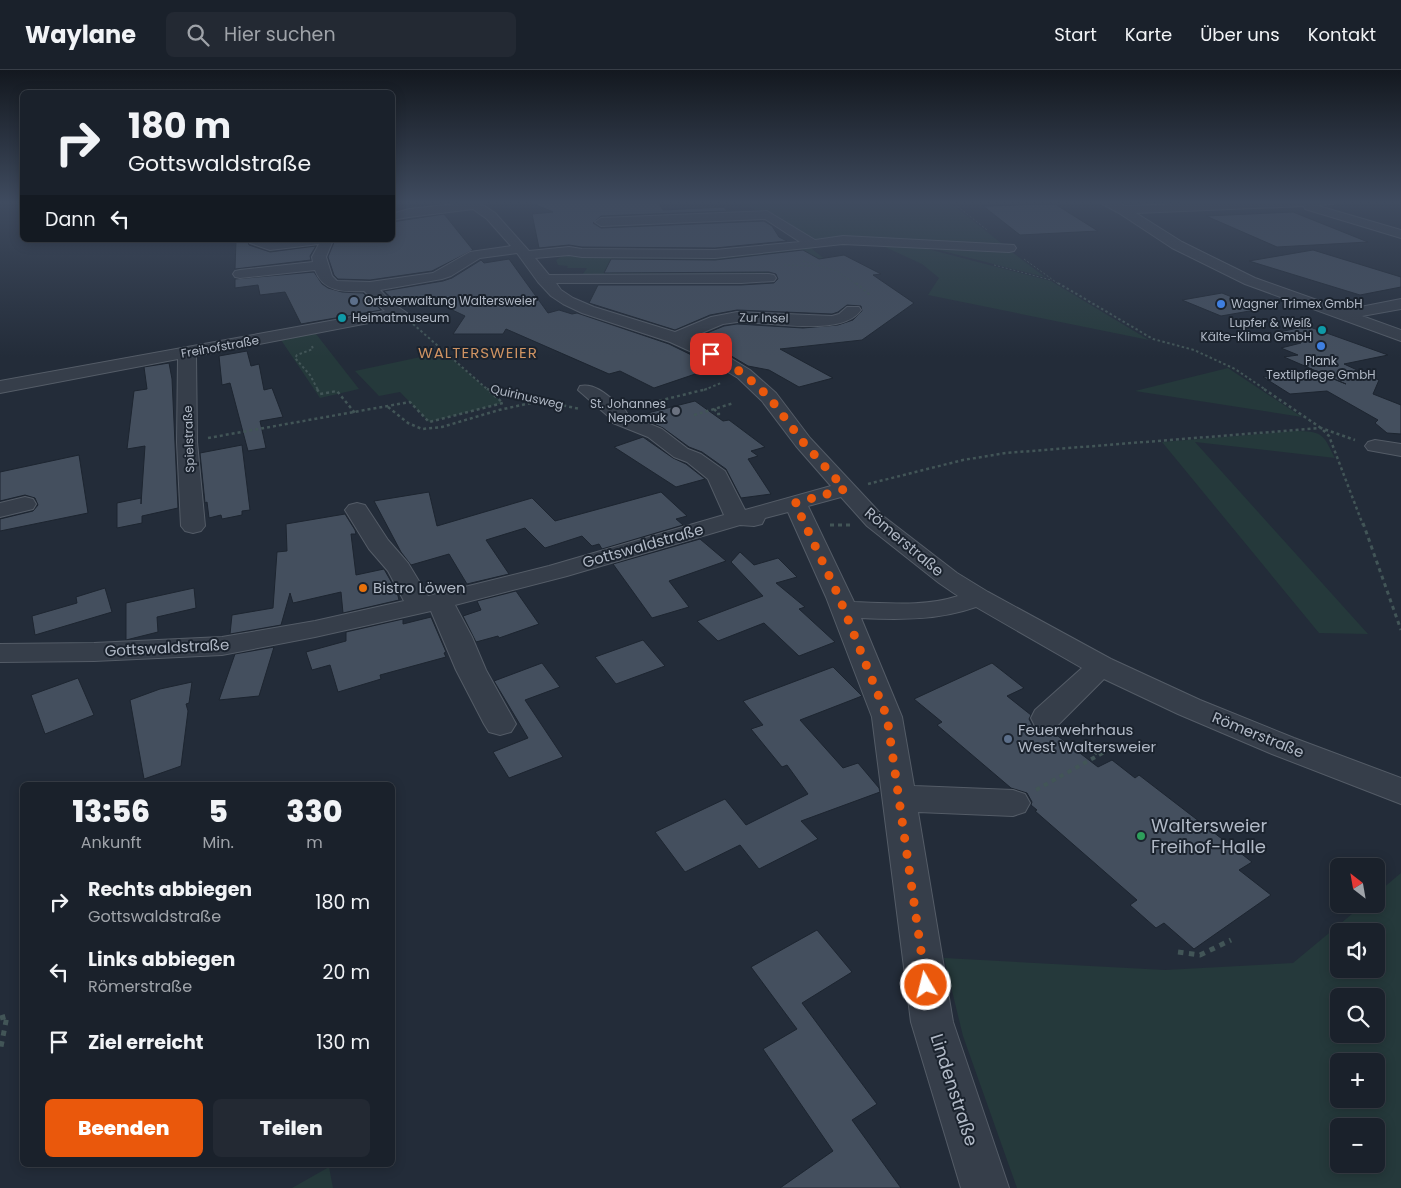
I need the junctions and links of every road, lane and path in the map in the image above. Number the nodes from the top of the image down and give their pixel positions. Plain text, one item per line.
1 (321, 253) edge
2 (503, 253) edge
3 (523, 253) edge
4 (605, 253) edge
5 (725, 253) edge
6 (792, 253) edge
7 (1016, 253) edge
8 (1194, 253) edge
9 (321, 265) junction
10 (240, 274) dead end
11 (770, 278) dead end
12 (543, 279) junction
13 (1287, 281) dead end
14 (368, 286) junction
15 (862, 303) joint
16 (1401, 304) edge
17 (1369, 310) junction
18 (399, 314) junction
19 (1345, 315) junction
20 (302, 332) junction
21 (1401, 336) edge
22 (676, 338) junction
23 (187, 352) junction
24 (0, 387) edge
25 (755, 388) junction
26 (487, 389) junction
27 (587, 390) dead end
28 (543, 400) junction
29 (734, 403) dead end
30 (388, 407) junction
31 (714, 408) junction
32 (356, 413) junction
33 (716, 414) dead end
34 (694, 415) dead end
35 (619, 417) junction
36 (1321, 428) junction
37 (188, 442) junction
38 (1375, 446) joint
39 (1401, 450) edge
40 (845, 489) junction
41 (795, 503) junction
42 (25, 504) dead end
43 (0, 510) edge
44 (357, 510) dead end
45 (737, 518) junction
46 (193, 526) dead end
47 (812, 538) junction
48 (980, 598) junction
49 (430, 603) junction
50 (844, 609) junction
51 (1401, 630) edge
52 (0, 653) edge
53 (1101, 666) junction
54 (1046, 718) dead end
55 (500, 724) dead end
56 (1087, 745) dead end
57 (1115, 746) dead end
58 (1100, 755) junction
59 (1401, 791) edge
60 (899, 798) junction
61 (1013, 802) joint
62 (1231, 940) dead end
63 (1178, 952) dead end
64 (0, 1018) edge
65 (0, 1052) edge
66 (985, 1188) edge

1 - 9 street
2 - 14 street
3 - 12 street, Römerstraße
4 - 5 street
6 - 15 path
7 - 36 path
8 - 19 street
9 - 10 street
9 - 14 street
11 - 12 street
12 - 22 street, Römerstraße
13 - 17 street
14 - 18 street
15 - 22 street, Zur Insel
16 - 17 street
17 - 19 street
18 - 20 street, Freihofstraße
18 - 26 path, Quirinusweg
19 - 21 street
20 - 23 street, Freihofstraße
20 - 32 path
22 - 25 street, Römerstraße
23 - 24 street, Freihofstraße
23 - 37 street, Spielstraße
25 - 35 path, Quirinusweg
25 - 40 street, Römerstraße
26 - 28 path, Quirinusweg
26 - 30 path
27 - 35 street
28 - 30 path
28 - 35 path, Quirinusweg
29 - 31 path
30 - 32 path
31 - 33 path
31 - 34 path
32 - 37 path
35 - 45 street
36 - 38 path
36 - 40 path
36 - 51 path
37 - 46 street, Spielstraße
38 - 39 street
40 - 41 street, Gottswaldstraße
40 - 48 street, Römerstraße
41 - 45 street, Gottswaldstraße
41 - 47 street, Lindenstraße
42 - 43 street
44 - 49 street
45 - 47 street
45 - 49 street, Gottswaldstraße
47 - 50 street, Lindenstraße
48 - 50 street
48 - 53 street, Römerstraße
49 - 52 street, Gottswaldstraße
49 - 55 street
50 - 60 street, Lindenstraße
53 - 54 street
53 - 59 street, Römerstraße
56 - 58 path
57 - 58 path
58 - 61 path
60 - 61 street
60 - 66 street, Lindenstraße
62 - 63 path
64 - 65 path

